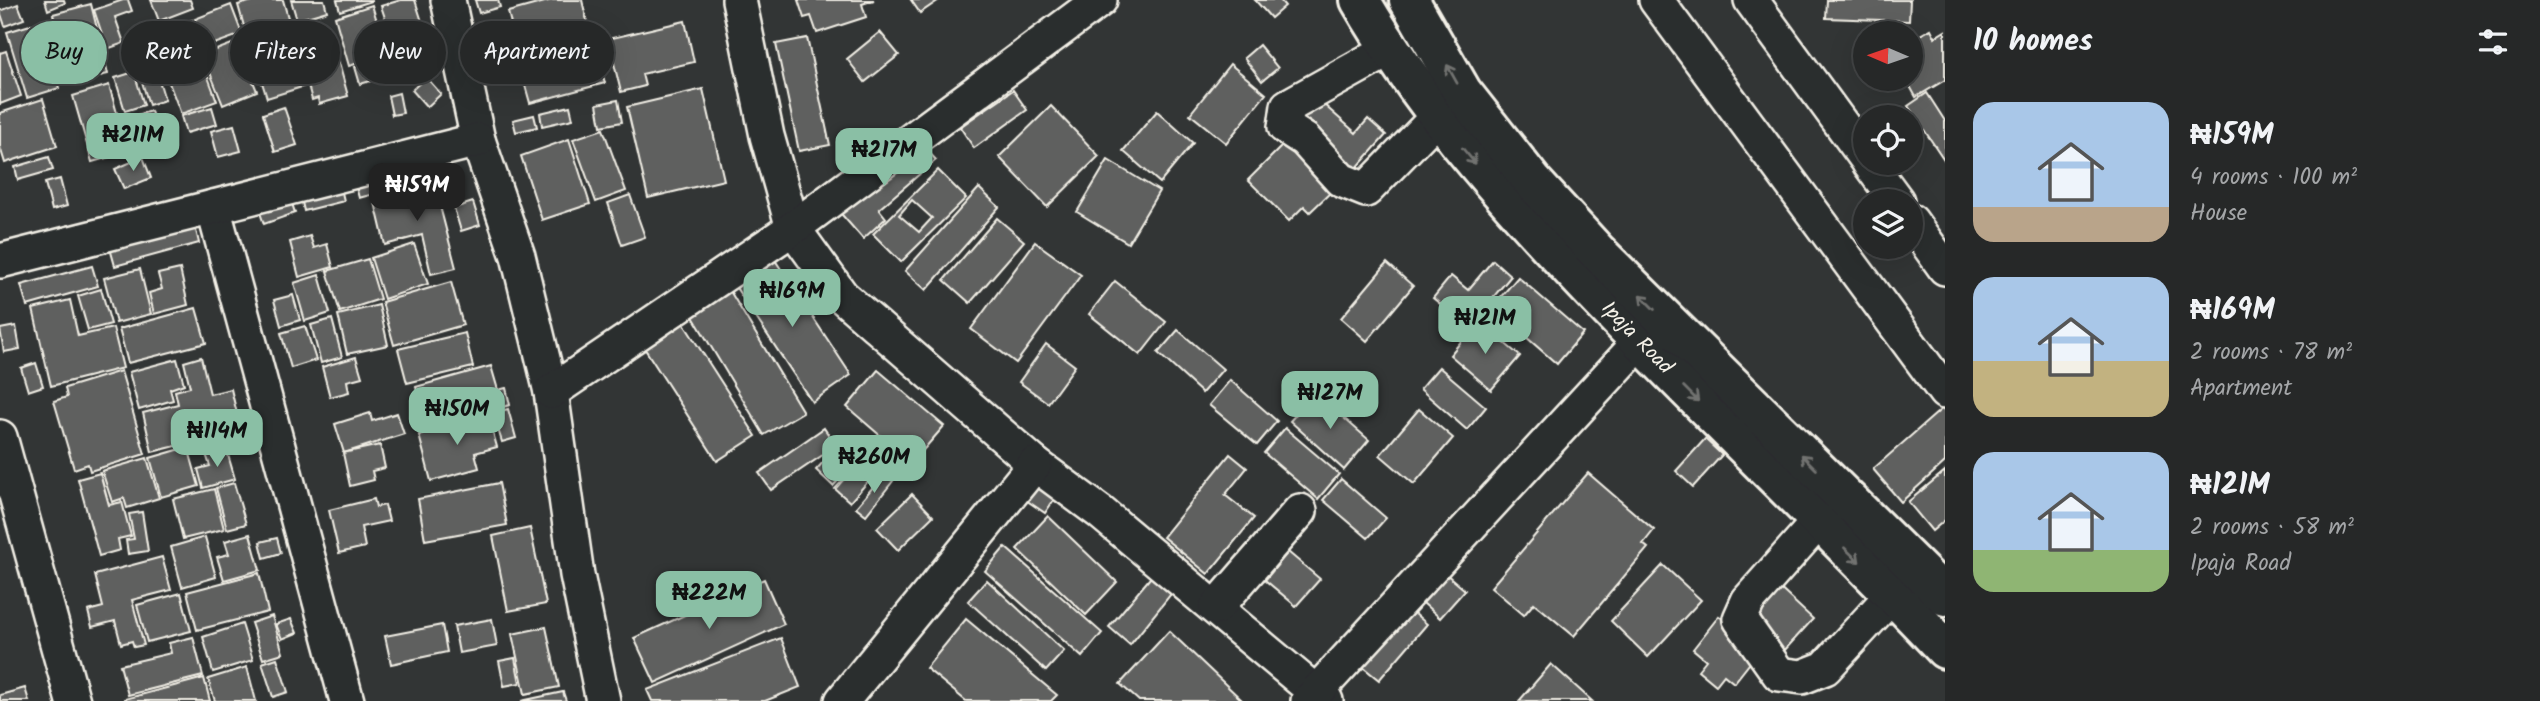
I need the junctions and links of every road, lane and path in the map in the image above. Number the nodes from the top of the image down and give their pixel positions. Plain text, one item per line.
1 (448, 0) edge
2 (739, 0) edge
3 (1100, 0) edge
4 (1360, 0) edge
5 (1409, 0) edge
6 (1656, 0) edge
7 (1751, 0) edge
8 (1392, 48) junction
9 (1438, 116) junction
10 (478, 140) junction
11 (1853, 140) edge
12 (213, 207) junction
13 (793, 229) junction
14 (1923, 238) edge
15 (0, 261) edge
16 (1945, 268) edge
17 (1639, 343) junction
18 (551, 392) junction
19 (1945, 392) edge
20 (0, 437) edge
21 (1035, 464) junction
22 (1831, 509) junction
23 (1300, 511) dead end
24 (1893, 594) junction
25 (1945, 596) edge
26 (1216, 608) junction
27 (1945, 649) edge
28 (1317, 698) edge
29 (74, 701) edge
30 (347, 701) edge
31 (603, 701) edge
32 (842, 701) edge

1 - 10 street
2 - 13 street
3 - 13 street
4 - 8 main road, Ipaja Road
22 -> 5 main road, Ipaja Road
6 - 19 street
7 - 11 street
8 - 9 main road, Ipaja Road
8 - 9 street
9 -> 17 main road, Ipaja Road
10 - 12 street
10 - 18 street
12 - 15 street
12 - 30 street
13 - 18 street
13 - 21 street
14 - 16 street
17 -> 22 main road, Ipaja Road
17 - 28 street
18 - 31 street
20 - 29 street
21 - 26 street
21 - 32 street
22 -> 24 main road, Ipaja Road
22 - 24 street
22 - 25 main road, Ipaja Road
23 - 26 street
24 - 27 main road, Ipaja Road
26 - 28 street

